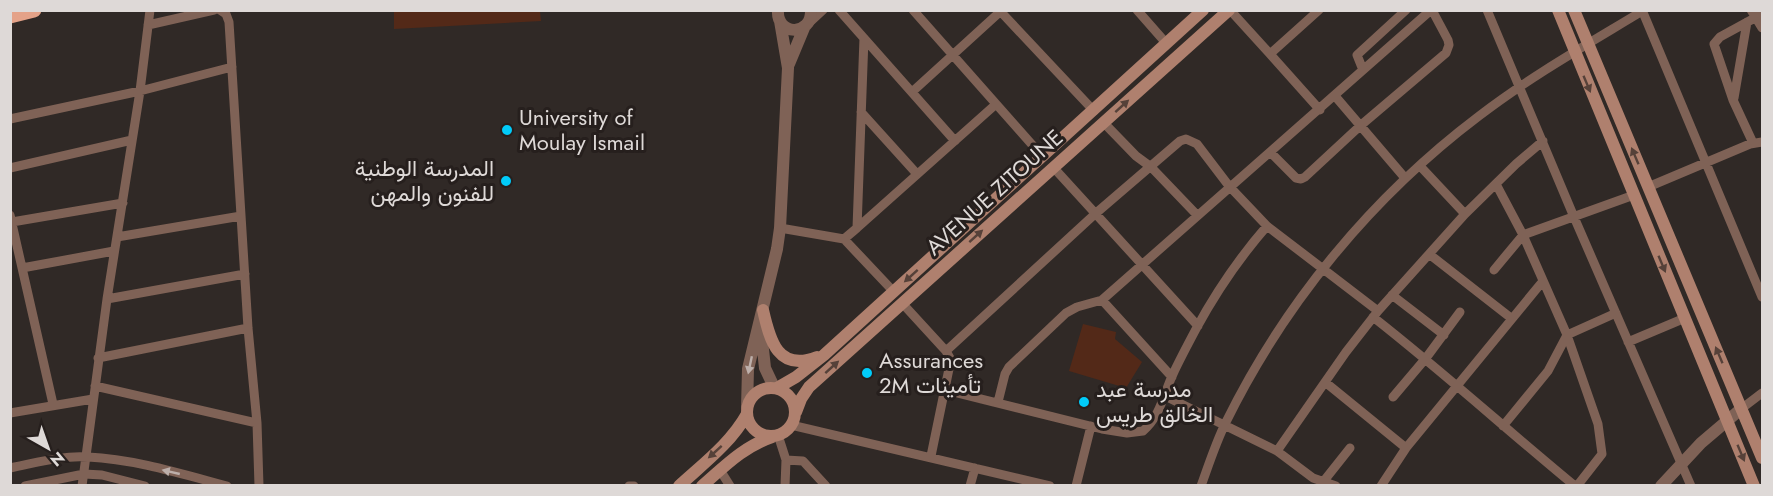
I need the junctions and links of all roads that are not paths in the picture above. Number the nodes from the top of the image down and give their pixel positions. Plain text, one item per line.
1 (34, 10) edge
2 (150, 10) edge
3 (214, 10) edge
4 (220, 10) edge
5 (811, 10) edge
6 (823, 10) edge
7 (839, 10) edge
8 (913, 10) edge
9 (1137, 10) edge
10 (1203, 10) edge
11 (1230, 10) edge
12 (1319, 10) edge
13 (1406, 10) edge
14 (1432, 10) edge
15 (1487, 10) edge
16 (1558, 10) edge
17 (1574, 10) edge
18 (1001, 11) edge
19 (1643, 11) edge
20 (10, 16) edge
21 (779, 16) edge
22 (1754, 16) edge
23 (148, 26) junction
24 (806, 26) junction
25 (1762, 28) edge
26 (864, 38) junction
27 (1166, 43) junction
28 (1588, 43) junction
29 (1575, 51) junction
30 (1270, 54) junction
31 (952, 55) junction
32 (232, 67) junction
33 (788, 68) junction
34 (1363, 70) junction
35 (1518, 88) junction
36 (140, 91) junction
37 (912, 92) junction
38 (1335, 96) junction
39 (1733, 100) junction
40 (995, 105) junction
41 (1320, 110) junction
42 (1094, 111) junction
43 (861, 112) junction
44 (10, 118) edge
45 (1104, 123) junction
46 (1360, 126) junction
47 (132, 140) junction
48 (955, 141) junction
49 (1543, 141) junction
50 (1758, 142) edge
51 (1270, 152) junction
52 (1043, 157) junction
53 (1705, 162) junction
54 (1420, 166) junction
55 (1053, 167) junction
56 (1151, 167) junction
57 (10, 168) edge
58 (917, 174) junction
59 (1405, 178) junction
60 (1496, 184) junction
61 (1230, 186) junction
62 (1648, 187) junction
63 (1634, 195) junction
64 (123, 203) junction
65 (1095, 214) junction
66 (1465, 214) junction
67 (1197, 215) junction
68 (241, 216) junction
69 (1574, 217) junction
70 (11, 218) edge
71 (1267, 226) junction
72 (780, 228) junction
73 (857, 228) junction
74 (1523, 235) junction
75 (117, 237) junction
76 (844, 238) junction
77 (114, 251) junction
78 (14, 252) edge
79 (1429, 254) junction
80 (1143, 264) junction
81 (22, 268) junction
82 (1322, 268) junction
83 (1494, 270) dead end
84 (245, 274) junction
85 (1543, 281) junction
86 (894, 292) junction
87 (1392, 295) junction
88 (1762, 296) edge
89 (107, 299) junction
90 (1102, 300) junction
91 (902, 303) junction
92 (763, 310) junction
93 (1460, 312) dead end
94 (1616, 313) junction
95 (1375, 314) junction
96 (1511, 318) junction
97 (1685, 318) junction
98 (760, 324) junction
99 (1198, 326) junction
100 (248, 328) junction
101 (1444, 335) junction
102 (1567, 335) junction
103 (1628, 342) junction
104 (946, 351) junction
105 (824, 355) junction
106 (98, 358) junction
107 (1426, 358) junction
108 (1172, 377) junction
109 (1324, 382) junction
110 (1458, 384) junction
111 (95, 386) junction
112 (775, 388) junction
113 (945, 390) junction
114 (1762, 393) edge
115 (1165, 396) junction
116 (1393, 398) dead end
117 (93, 399) junction
118 (998, 402) junction
119 (53, 404) junction
120 (1741, 409) junction
121 (747, 411) junction
122 (796, 412) junction
123 (10, 413) edge
124 (1727, 420) junction
125 (257, 423) junction
126 (1224, 424) junction
127 (791, 425) junction
128 (1091, 426) junction
129 (1503, 426) junction
130 (776, 436) junction
131 (1350, 448) dead end
132 (1406, 448) junction
133 (1277, 451) junction
134 (931, 456) junction
135 (87, 457) junction
136 (1762, 458) edge
137 (786, 460) junction
138 (1682, 462) junction
139 (10, 468) edge
140 (975, 468) junction
141 (720, 470) junction
142 (84, 474) junction
143 (1307, 475) junction
144 (1323, 482) junction
145 (25, 486) edge
146 (82, 486) edge
147 (145, 486) edge
148 (228, 486) edge
149 (259, 486) edge
150 (679, 486) edge
151 (702, 486) edge
152 (730, 486) edge
153 (785, 486) edge
154 (826, 486) edge
155 (970, 486) edge
156 (1050, 486) edge
157 (1076, 486) edge
158 (1201, 486) edge
159 (1304, 486) edge
160 (1336, 486) edge
161 (1381, 486) edge
162 (1576, 486) edge
163 (1661, 486) edge
164 (1691, 486) edge
165 (1754, 486) edge

1 - 20 highway
2 - 23 street
3 - 23 street
4 - 32 street
5 - 24 street
6 - 24 street
7 - 26 street
8 - 31 street
9 - 27 street
10 - 27 main road, AVENUE ZITOUNE
11 - 30 street
45 -> 11 main road, AVENUE ZITOUNE
12 - 30 street
13 - 34 street
14 - 34 street
14 - 46 street
15 - 35 street
16 - 29 main road
17 - 28 main road
18 - 31 street
18 - 42 street
19 - 28 street
19 - 53 street
21 - 24 street
21 - 33 street
22 - 25 street
22 - 39 street
22 - 39 street
23 - 36 street
24 - 33 street
26 - 37 street
26 - 43 street
27 - 42 main road, AVENUE ZITOUNE
28 - 29 street
62 -> 28 main road
29 - 35 street
29 -> 63 main road
30 - 41 street
31 - 37 street
31 - 40 street
32 - 36 street
32 - 68 street
33 - 72 street
34 - 38 street
35 - 49 street
35 - 54 street
36 - 44 street
36 - 47 street
37 - 48 street
38 - 41 street
38 - 46 street
39 - 50 street
40 - 48 street
40 - 52 street
41 - 51 street
42 - 52 main road, AVENUE ZITOUNE
43 - 58 street
43 - 73 street
45 - 55 main road, AVENUE ZITOUNE
45 - 56 street
46 - 51 street
46 - 59 street
47 - 57 street
47 - 64 street
48 - 58 street
49 - 60 street
49 - 69 street
50 - 53 street
51 - 61 street
52 -> 86 main road, AVENUE ZITOUNE
53 - 62 street
53 - 88 street
54 - 59 street
54 - 66 street
55 - 65 street
91 -> 55 main road, AVENUE ZITOUNE
56 - 61 street
56 - 65 street
56 - 67 street
58 - 73 street
59 - 82 street
60 - 66 street
60 - 74 street
61 - 67 street
61 - 71 street
120 -> 62 main road
63 - 69 street
63 -> 97 main road
64 - 70 street
64 - 75 street
65 - 80 street
65 - 104 street
66 - 79 street
67 - 80 street
68 - 75 street
68 - 84 street
69 - 74 street
69 - 94 street
70 - 78 street
71 - 82 street
71 - 99 street
72 - 76 street
72 - 92 street
73 - 76 street
74 - 83 street
74 - 85 street
75 - 77 street
76 - 86 street
77 - 81 street
77 - 89 street
78 - 81 street
79 - 87 street
79 - 96 street
80 - 90 street
80 - 99 street
81 - 119 street
82 - 95 street
82 - 126 street
84 - 89 street
84 - 100 street
85 - 96 street
85 - 102 street
86 - 105 main road, AVENUE ZITOUNE
87 - 95 street
87 - 101 street
89 - 106 street
90 - 108 street
90 - 118 street
91 - 104 street
122 -> 91 main road, AVENUE ZITOUNE
92 - 98 street
92 - 105 main road
93 - 101 street
94 - 102 street
94 - 103 street
95 - 107 street
95 - 109 street
96 - 110 street
97 - 103 street
97 - 124 main road
98 - 112 street
98 -> 121 street
99 - 108 street
100 - 106 street
100 - 125 street
101 - 107 street
102 - 129 street
102 - 162 street
103 - 138 street
104 - 113 street
105 - 112 main road, AVENUE ZITOUNE
106 - 111 street
107 - 110 street
107 - 116 street
108 - 115 street
109 - 132 street
109 - 133 street
110 - 129 street
110 - 132 street
111 - 117 street
111 - 125 street
112 - 121 main road
112 - 122 main road
113 - 118 street
113 - 134 street
114 - 120 street
115 - 126 street
115 - 128 street
117 - 119 street
117 - 135 street
118 - 128 street
119 - 123 street
120 - 124 street
120 - 136 main road
121 - 130 main road
121 -> 150 main road
122 - 127 main road
124 - 138 street
124 -> 165 main road
125 - 149 street
126 - 133 street
126 - 158 street
127 - 130 main road
127 - 134 street
128 - 157 street
129 - 162 street
130 - 137 street
130 - 141 main road
131 - 144 street
132 - 161 street
133 - 143 street
134 - 140 street
135 - 139 street
135 - 142 street
148 -> 135 street
137 - 153 street
137 - 154 street
138 - 163 street
138 - 164 street
140 - 155 street
140 - 156 street
141 - 151 main road
141 - 152 street
142 - 145 street
142 - 146 street
142 - 147 street
143 - 144 street
143 - 159 street
144 - 160 street

